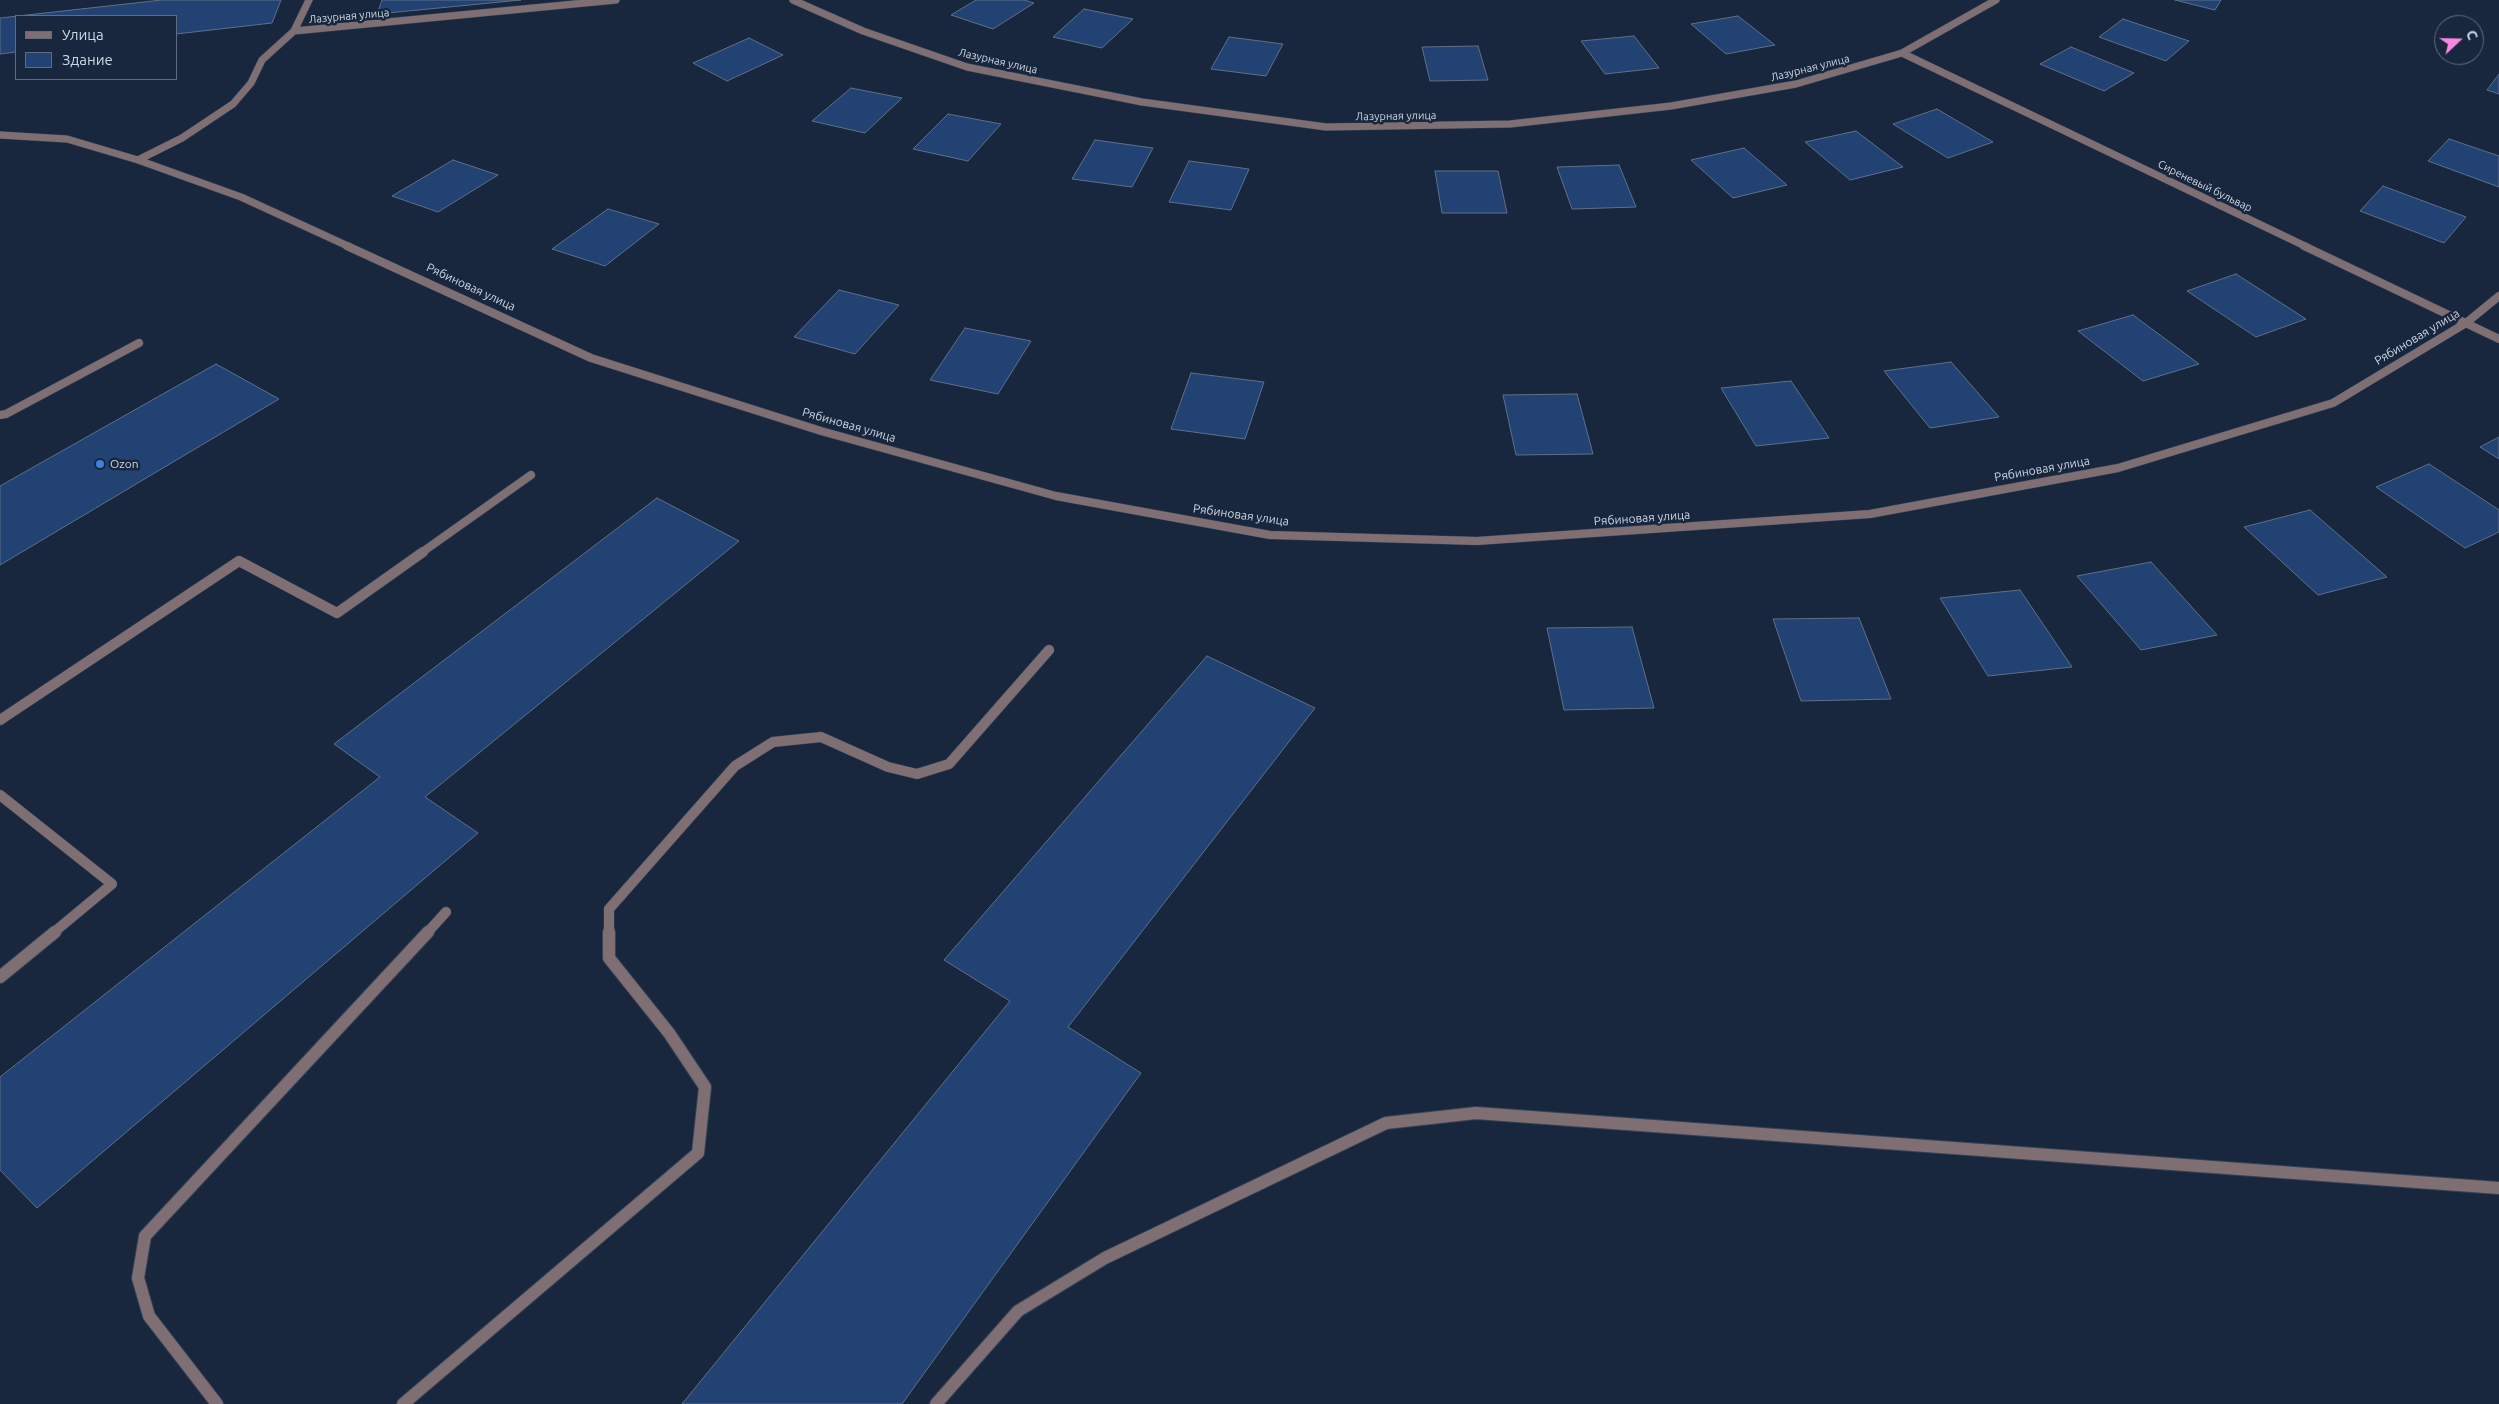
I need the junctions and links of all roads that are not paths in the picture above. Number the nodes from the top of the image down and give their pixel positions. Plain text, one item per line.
1 (309, 0) edge
2 (616, 0) edge
3 (793, 0) edge
4 (1996, 0) edge
5 (294, 31) junction
6 (1902, 53) junction
7 (0, 134) edge
8 (138, 160) junction
9 (2499, 296) edge
10 (2466, 323) junction
11 (2499, 339) edge
12 (139, 343) dead end
13 (0, 415) edge
14 (531, 475) dead end
15 (1049, 650) dead end
16 (0, 720) edge
17 (0, 795) edge
18 (446, 912) dead end
19 (0, 976) edge
20 (2499, 1188) edge
21 (217, 1404) edge
22 (403, 1404) edge
23 (936, 1404) edge

1 - 5 street
2 - 5 street, Лазурная улица
3 - 6 street, Лазурная улица
4 - 6 street, Лазурная улица
5 - 8 street
6 - 10 street, Сиреневый бульвар
7 - 8 street, Рябиновая улица
8 - 10 street, Рябиновая улица
9 - 10 street, Рябиновая улица
10 - 11 street, Сиреневый бульвар
12 - 13 street
14 - 16 street
15 - 22 street
17 - 19 street
18 - 21 street
20 - 23 street

